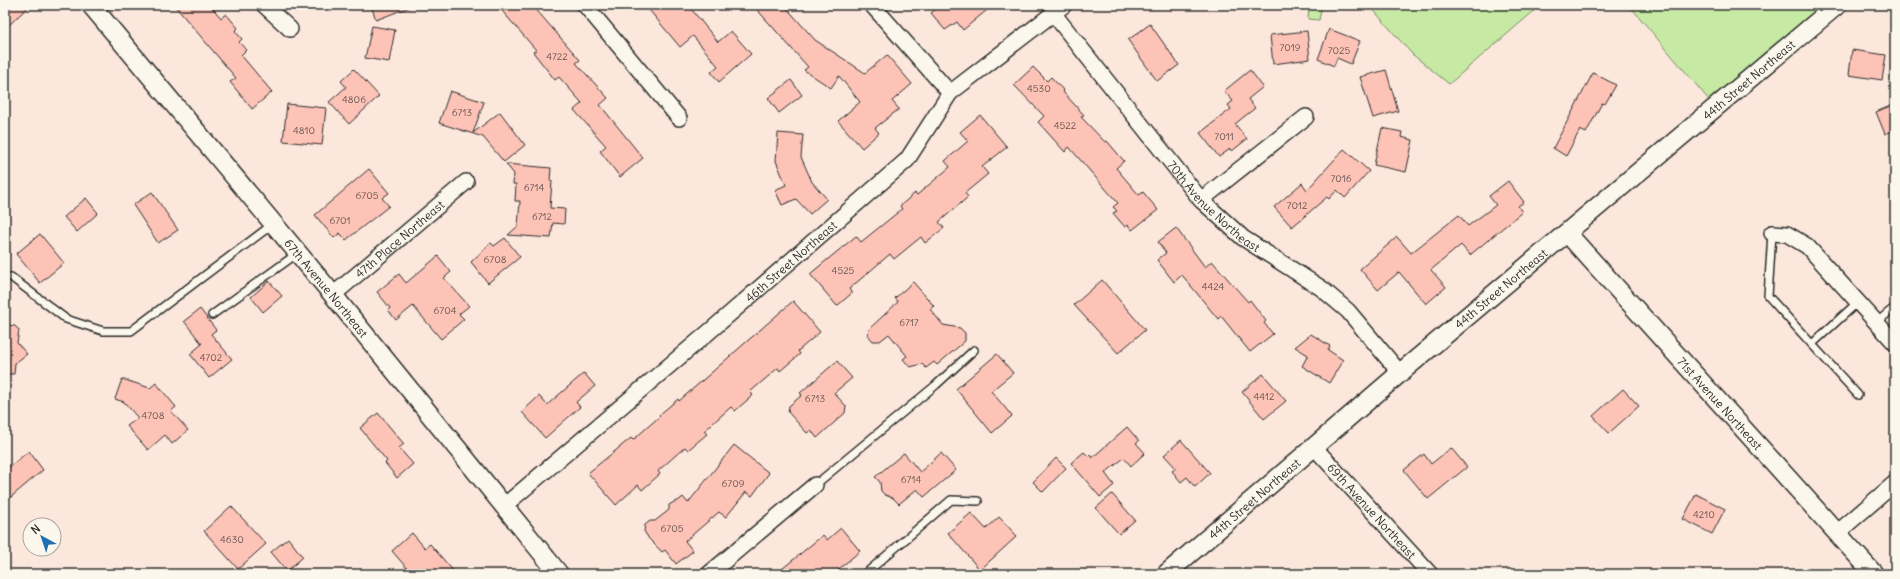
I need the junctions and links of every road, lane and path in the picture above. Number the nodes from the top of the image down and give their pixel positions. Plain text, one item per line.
1 (91, 5) edge
2 (264, 5) edge
3 (585, 5) edge
4 (872, 5) edge
5 (1837, 5) edge
6 (1058, 9) edge
7 (290, 29) dead end
8 (950, 93) junction
9 (1306, 117) dead end
10 (678, 118) dead end
11 (466, 182) dead end
12 (1201, 200) junction
13 (274, 224) junction
14 (1567, 233) junction
15 (1772, 233) joint
16 (298, 253) junction
17 (11, 277) dead end
18 (332, 295) junction
19 (1858, 302) junction
20 (1895, 307) edge
21 (212, 315) dead end
22 (1876, 323) junction
23 (1812, 344) junction
24 (1895, 344) edge
25 (974, 350) dead end
26 (1400, 373) junction
27 (1858, 395) dead end
28 (1314, 447) junction
29 (1895, 483) edge
30 (815, 485) joint
31 (978, 501) dead end
32 (504, 506) junction
33 (1837, 533) junction
34 (559, 574) edge
35 (709, 574) edge
36 (865, 574) edge
37 (1166, 574) edge
38 (1430, 574) edge
39 (1874, 574) edge

1 - 13 street, 67th Avenue Northeast
2 - 7 street
3 - 10 street
4 - 8 street
5 - 14 street, 44th Street Northeast
6 - 8 street, 46th Street Northeast
6 - 12 street, 70th Avenue Northeast
8 - 32 street, 46th Street Northeast
9 - 12 street
11 - 18 street, 47th Place Northeast
12 - 26 street, 70th Avenue Northeast
13 - 16 street, 67th Avenue Northeast
13 - 17 lane
14 - 26 street, 44th Street Northeast
14 - 33 street, 71st Avenue Northeast
15 - 19 street
15 - 23 lane
16 - 18 street, 67th Avenue Northeast
16 - 21 lane
18 - 32 street, 67th Avenue Northeast
19 - 22 street
19 - 23 lane
20 - 22 lane
22 - 24 street
23 - 27 lane
25 - 30 lane
26 - 28 street, 44th Street Northeast
28 - 37 street, 44th Street Northeast
28 - 38 street, 69th Avenue Northeast
29 - 33 street
30 - 35 street
31 - 36 lane
32 - 34 street, 67th Avenue Northeast
33 - 39 street, 71st Avenue Northeast

